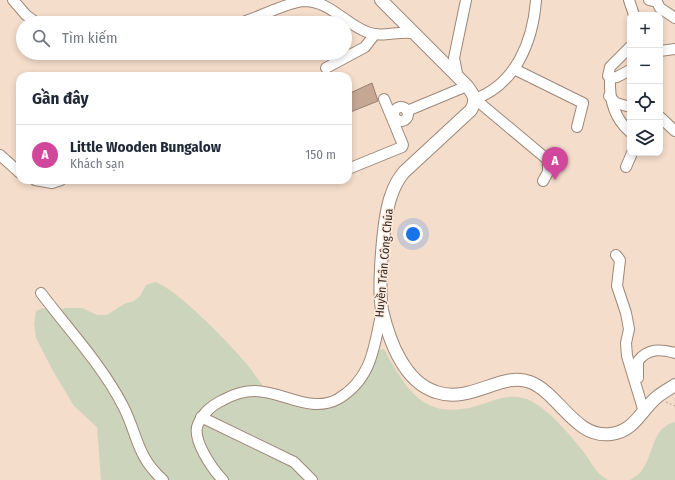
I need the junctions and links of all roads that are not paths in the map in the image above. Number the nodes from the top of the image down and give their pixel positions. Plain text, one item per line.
1 (12, 0) edge
2 (380, 0) edge
3 (466, 0) edge
4 (536, 0) edge
5 (630, 0) edge
6 (650, 0) edge
7 (633, 12) edge
8 (27, 16) edge
9 (259, 16) edge
10 (342, 16) edge
11 (675, 18) edge
12 (352, 25) edge
13 (412, 33) junction
14 (375, 34) junction
15 (629, 48) edge
16 (675, 49) edge
17 (663, 51) edge
18 (352, 54) edge
19 (341, 60) edge
20 (326, 68) dead end
21 (514, 69) junction
22 (627, 72) edge
23 (458, 78) junction
24 (610, 78) junction
25 (467, 86) junction
26 (609, 96) junction
27 (384, 99) dead end
28 (475, 100) junction
29 (627, 106) edge
30 (394, 117) junction
31 (663, 120) edge
32 (577, 127) dead end
33 (627, 130) edge
34 (675, 131) edge
35 (0, 155) edge
36 (631, 156) edge
37 (626, 167) dead end
38 (352, 168) edge
39 (16, 169) edge
40 (543, 181) dead end
41 (616, 255) dead end
42 (40, 293) dead end
43 (382, 308) junction
44 (675, 353) edge
45 (675, 385) edge
46 (640, 395) junction
47 (644, 412) junction
48 (201, 417) junction
49 (163, 480) edge
50 (223, 480) edge
51 (312, 480) edge

1 - 8 street
2 - 13 main road
3 - 23 street
4 - 21 street, Huyền Trân Công Chúa
5 - 7 street
6 - 11 street
9 - 10 street
12 - 14 street
13 - 14 street
13 - 23 main road
14 - 18 street
15 - 24 street
16 - 17 street
19 - 20 street
21 - 28 street, Huyền Trân Công Chúa
21 - 32 street
22 - 24 street
23 - 25 main road
24 - 26 street
25 - 28 main road
25 - 30 street
26 - 29 street
26 - 33 street
27 - 30 street
28 - 40 street
28 - 43 main road, Huyền Trân Công Chúa
30 - 38 street
31 - 34 street
35 - 39 street
36 - 37 street
41 - 46 street
42 - 49 street
43 - 47 main road
43 - 48 street, Huyền Trân Công Chúa
44 - 46 street
45 - 47 main road
46 - 47 street
48 - 50 street
48 - 51 street

